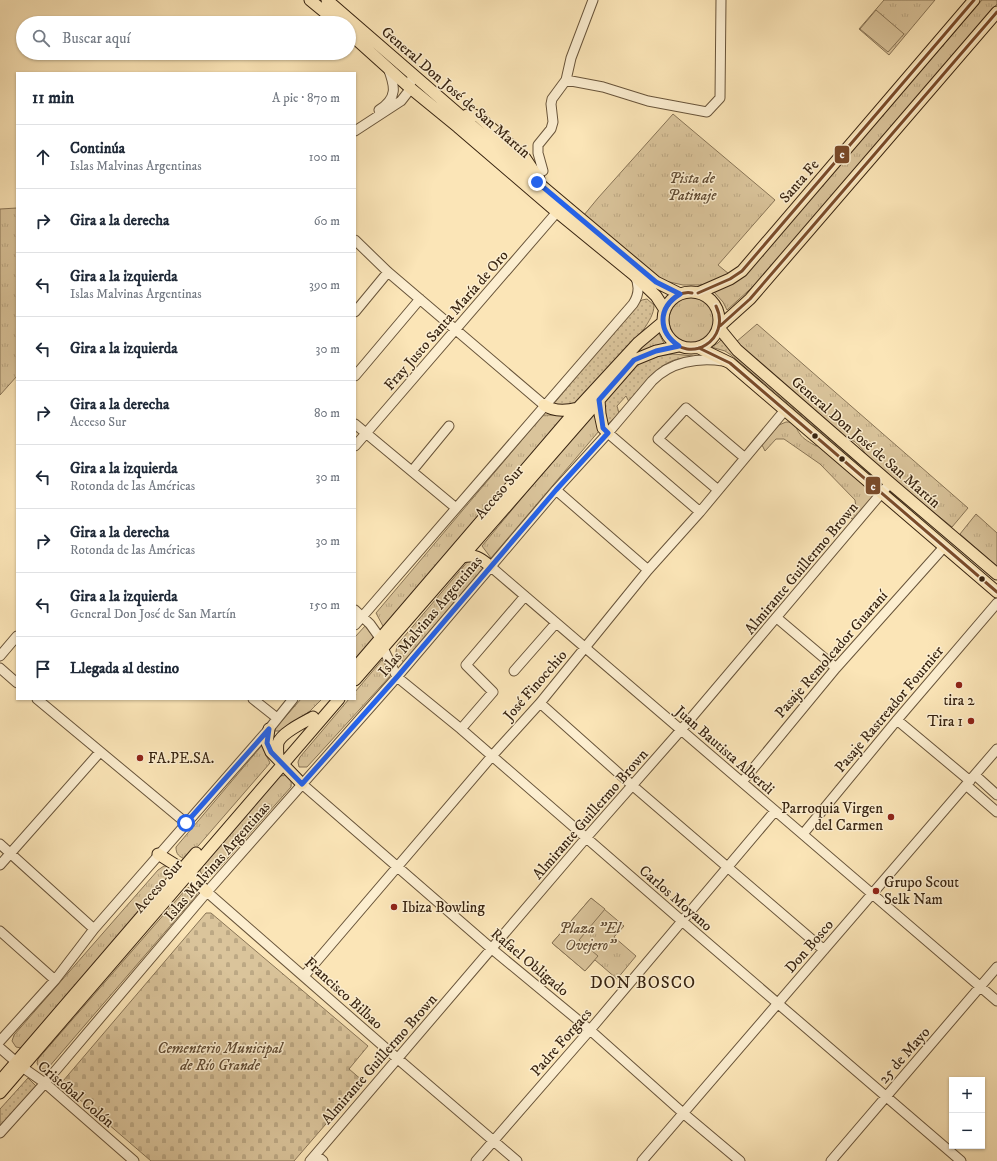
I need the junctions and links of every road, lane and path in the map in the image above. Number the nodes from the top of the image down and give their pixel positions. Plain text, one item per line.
1 (310, 0) edge
2 (327, 0) edge
3 (593, 0) edge
4 (721, 0) edge
5 (974, 0) edge
6 (997, 12) edge
7 (329, 16) edge
8 (346, 16) edge
9 (356, 25) edge
10 (356, 39) edge
11 (388, 68) junction
12 (413, 74) junction
13 (566, 80) junction
14 (409, 87) junction
15 (461, 123) junction
16 (356, 124) edge
17 (356, 130) edge
18 (535, 173) junction
19 (548, 191) junction
20 (557, 212) junction
21 (356, 242) edge
22 (388, 272) junction
23 (634, 275) junction
24 (698, 293) junction
25 (680, 294) junction
26 (420, 299) junction
27 (665, 310) junction
28 (356, 311) edge
29 (663, 322) junction
30 (720, 327) junction
31 (456, 330) junction
32 (679, 346) junction
33 (699, 348) junction
34 (730, 364) junction
35 (356, 375) edge
36 (599, 400) junction
37 (544, 405) junction
38 (578, 408) junction
39 (786, 410) junction
40 (356, 425) edge
41 (449, 426) dead end
42 (608, 433) junction
43 (366, 434) junction
44 (356, 445) edge
45 (745, 458) junction
46 (412, 471) junction
47 (890, 483) junction
48 (556, 490) junction
49 (718, 490) junction
50 (882, 494) junction
51 (456, 508) junction
52 (700, 512) junction
53 (944, 547) junction
54 (462, 557) junction
55 (490, 566) junction
56 (648, 570) junction
57 (997, 574) edge
58 (997, 592) edge
59 (525, 596) junction
60 (997, 603) edge
61 (356, 611) edge
62 (363, 616) junction
63 (777, 618) junction
64 (556, 623) junction
65 (356, 624) edge
66 (16, 637) edge
67 (381, 643) junction
68 (585, 648) junction
69 (0, 656) edge
70 (356, 667) edge
71 (0, 668) edge
72 (836, 668) junction
73 (514, 671) dead end
74 (397, 677) junction
75 (356, 679) edge
76 (16, 682) edge
77 (38, 700) edge
78 (254, 700) edge
79 (292, 700) edge
80 (328, 700) edge
81 (338, 700) edge
82 (540, 703) junction
83 (277, 718) junction
84 (897, 720) junction
85 (269, 729) junction
86 (461, 729) junction
87 (681, 730) junction
88 (997, 749) edge
89 (100, 752) junction
90 (492, 756) junction
91 (280, 761) junction
92 (970, 780) junction
93 (742, 782) junction
94 (302, 784) junction
95 (633, 786) junction
96 (997, 794) edge
97 (775, 811) junction
98 (997, 812) edge
99 (186, 823) junction
100 (803, 834) junction
101 (586, 838) junction
102 (0, 844) edge
103 (10, 853) junction
104 (158, 854) junction
105 (0, 865) edge
106 (398, 867) junction
107 (728, 867) junction
108 (185, 872) junction
109 (207, 892) junction
110 (872, 894) junction
111 (682, 921) junction
112 (94, 928) junction
113 (0, 931) edge
114 (492, 949) junction
115 (824, 950) junction
116 (997, 968) edge
117 (304, 976) junction
118 (55, 980) junction
119 (981, 987) junction
120 (997, 1001) edge
121 (778, 1004) junction
122 (590, 1030) junction
123 (0, 1041) edge
124 (0, 1048) edge
125 (398, 1059) junction
126 (19, 1065) junction
127 (0, 1081) edge
128 (45, 1083) junction
129 (0, 1093) edge
130 (886, 1097) junction
131 (683, 1113) junction
132 (0, 1133) edge
133 (493, 1141) junction
134 (313, 1158) edge
135 (134, 1161) edge
136 (323, 1161) edge
137 (476, 1161) edge
138 (517, 1161) edge
139 (642, 1161) edge
140 (740, 1161) edge
141 (831, 1161) edge
142 (961, 1161) edge

1 - 7 main road
2 - 8 main road, General Don José de San Martín
3 - 13 street
4 - 13 street
5 - 24 main road, Santa Fe
6 - 30 main road
9 - 12 main road, General Don José de San Martín
10 - 11 main road, General Don José de San Martín
11 - 14 main road, General Don José de San Martín
11 - 16 street
12 - 14 street
12 - 15 main road, General Don José de San Martín
13 - 18 street
14 - 15 main road, General Don José de San Martín
14 - 17 street
15 - 18 main road
15 - 19 main road, General Don José de San Martín
15 - 20 main road, General Don José de San Martín
18 - 19 main road
19 - 25 main road, General Don José de San Martín
20 - 23 main road, General Don José de San Martín
20 - 31 street, Fray Justo Santa María de Oro
21 - 22 street
22 - 26 street
22 - 28 street
23 - 27 main road, General Don José de San Martín
23 - 37 street
24 - 25 main road
24 - 30 main road
25 - 27 main road
26 - 31 street
26 - 35 street
27 - 29 main road
29 - 32 main road
29 - 38 main road, Acceso Sur
30 - 33 main road
30 - 47 main road, General Don José de San Martín
31 - 37 street
31 - 43 street, Fray Justo Santa María de Oro
32 - 33 main road
32 - 36 main road, Acceso Sur
33 - 34 main road, General Don José de San Martín
34 - 39 main road, General Don José de San Martín
34 - 42 street, Islas Malvinas Argentinas
36 - 42 main road
36 - 54 main road, Acceso Sur
37 - 38 main road
37 - 51 street
38 - 67 main road, Acceso Sur
39 - 45 street, José Finocchio
39 - 50 main road, General Don José de San Martín
40 - 43 street
41 - 46 street
42 - 48 street, Islas Malvinas Argentinas
42 - 52 street
43 - 44 street, Fray Justo Santa María de Oro
43 - 46 street
45 - 49 street, José Finocchio
45 - 49 street
46 - 51 street
47 - 50 street, Almirante Guillermo Brown
47 - 57 main road, General Don José de San Martín
48 - 55 street, Islas Malvinas Argentinas
48 - 56 street
49 - 52 street, José Finocchio
50 - 53 main road, General Don José de San Martín
50 - 63 street, Almirante Guillermo Brown
51 - 62 street
52 - 56 street, José Finocchio
53 - 58 main road, General Don José de San Martín
53 - 72 street, Pasaje Remolcador Guaraní
54 - 55 main road
54 - 67 main road, Acceso Sur
55 - 59 street, Juan Bautista Alberdi
55 - 74 street, Islas Malvinas Argentinas
56 - 68 street, José Finocchio
59 - 64 street, Juan Bautista Alberdi
59 - 86 street
60 - 84 street, Pasaje Rastreador Fournier
61 - 62 street, Carlos Moyano
62 - 65 street
62 - 67 street, Carlos Moyano
63 - 72 street
63 - 87 street, Almirante Guillermo Brown
64 - 68 street, Juan Bautista Alberdi
64 - 73 street
66 - 69 street
67 - 70 main road, Acceso Sur
67 - 74 street, Carlos Moyano
67 - 75 main road, Acceso Sur
68 - 82 street, José Finocchio
68 - 87 street, Juan Bautista Alberdi
71 - 76 street
72 - 93 street, Pasaje Remolcador Guaraní
74 - 86 street, Carlos Moyano
74 - 94 street, Islas Malvinas Argentinas
77 - 89 street
78 - 83 street
79 - 83 street
80 - 91 main road, Acceso Sur
81 - 91 main road, Acceso Sur
82 - 90 street, José Finocchio
82 - 95 street
83 - 85 street
84 - 92 street
84 - 100 street, Pasaje Rastreador Fournier
85 - 91 main road
85 - 99 street
86 - 90 street, Carlos Moyano
87 - 93 street, Juan Bautista Alberdi
87 - 95 street, Almirante Guillermo Brown
88 - 92 street, Don Bosco
89 - 99 street
89 - 103 street
90 - 101 street, Carlos Moyano
90 - 106 street, José Finocchio
91 - 94 main road
91 - 108 main road, Acceso Sur
92 - 96 street
92 - 98 street
92 - 110 street, Don Bosco
93 - 97 street, Juan Bautista Alberdi
94 - 106 street, Rafael Obligado
94 - 109 street, Islas Malvinas Argentinas
95 - 101 street, Almirante Guillermo Brown
95 - 107 street
97 - 100 street, Juan Bautista Alberdi
97 - 107 street, Padre Forgacs
99 - 104 street
100 - 110 street, Juan Bautista Alberdi
101 - 111 street, Carlos Moyano
101 - 114 street, Almirante Guillermo Brown
102 - 103 street
103 - 105 street
103 - 112 street
104 - 108 main road
104 - 112 street
106 - 114 street, Rafael Obligado
106 - 117 street, José Finocchio
107 - 111 street, Padre Forgacs
107 - 115 street
108 - 109 main road
108 - 126 main road, Acceso Sur
109 - 117 street, Francisco Bilbao
109 - 128 street, Islas Malvinas Argentinas
110 - 115 street, Don Bosco
110 - 119 street, Juan Bautista Alberdi
111 - 121 street, Carlos Moyano
111 - 122 street, Padre Forgacs
112 - 118 street
113 - 118 street
114 - 122 street, Rafael Obligado
114 - 125 street, Almirante Guillermo Brown
115 - 121 street, Don Bosco
116 - 119 street, 25 de Mayo
117 - 125 street, Francisco Bilbao
118 - 123 street
119 - 120 street, Juan Bautista Alberdi
119 - 130 street, 25 de Mayo
121 - 130 street, Carlos Moyano
121 - 131 street, Don Bosco
122 - 131 street, Rafael Obligado
122 - 133 street, Padre Forgacs
124 - 126 street, Cristóbal Colón
125 - 133 street, Francisco Bilbao
125 - 134 street, Almirante Guillermo Brown
126 - 127 main road, Acceso Sur
126 - 128 street, Cristóbal Colón
126 - 129 main road, Acceso Sur
128 - 132 street, Islas Malvinas Argentinas
128 - 135 street, Cristóbal Colón
130 - 141 street, 25 de Mayo
130 - 142 street, Carlos Moyano
131 - 139 street, Don Bosco
131 - 140 street, Rafael Obligado
133 - 137 street, Padre Forgacs
133 - 138 street, Francisco Bilbao
134 - 136 street

